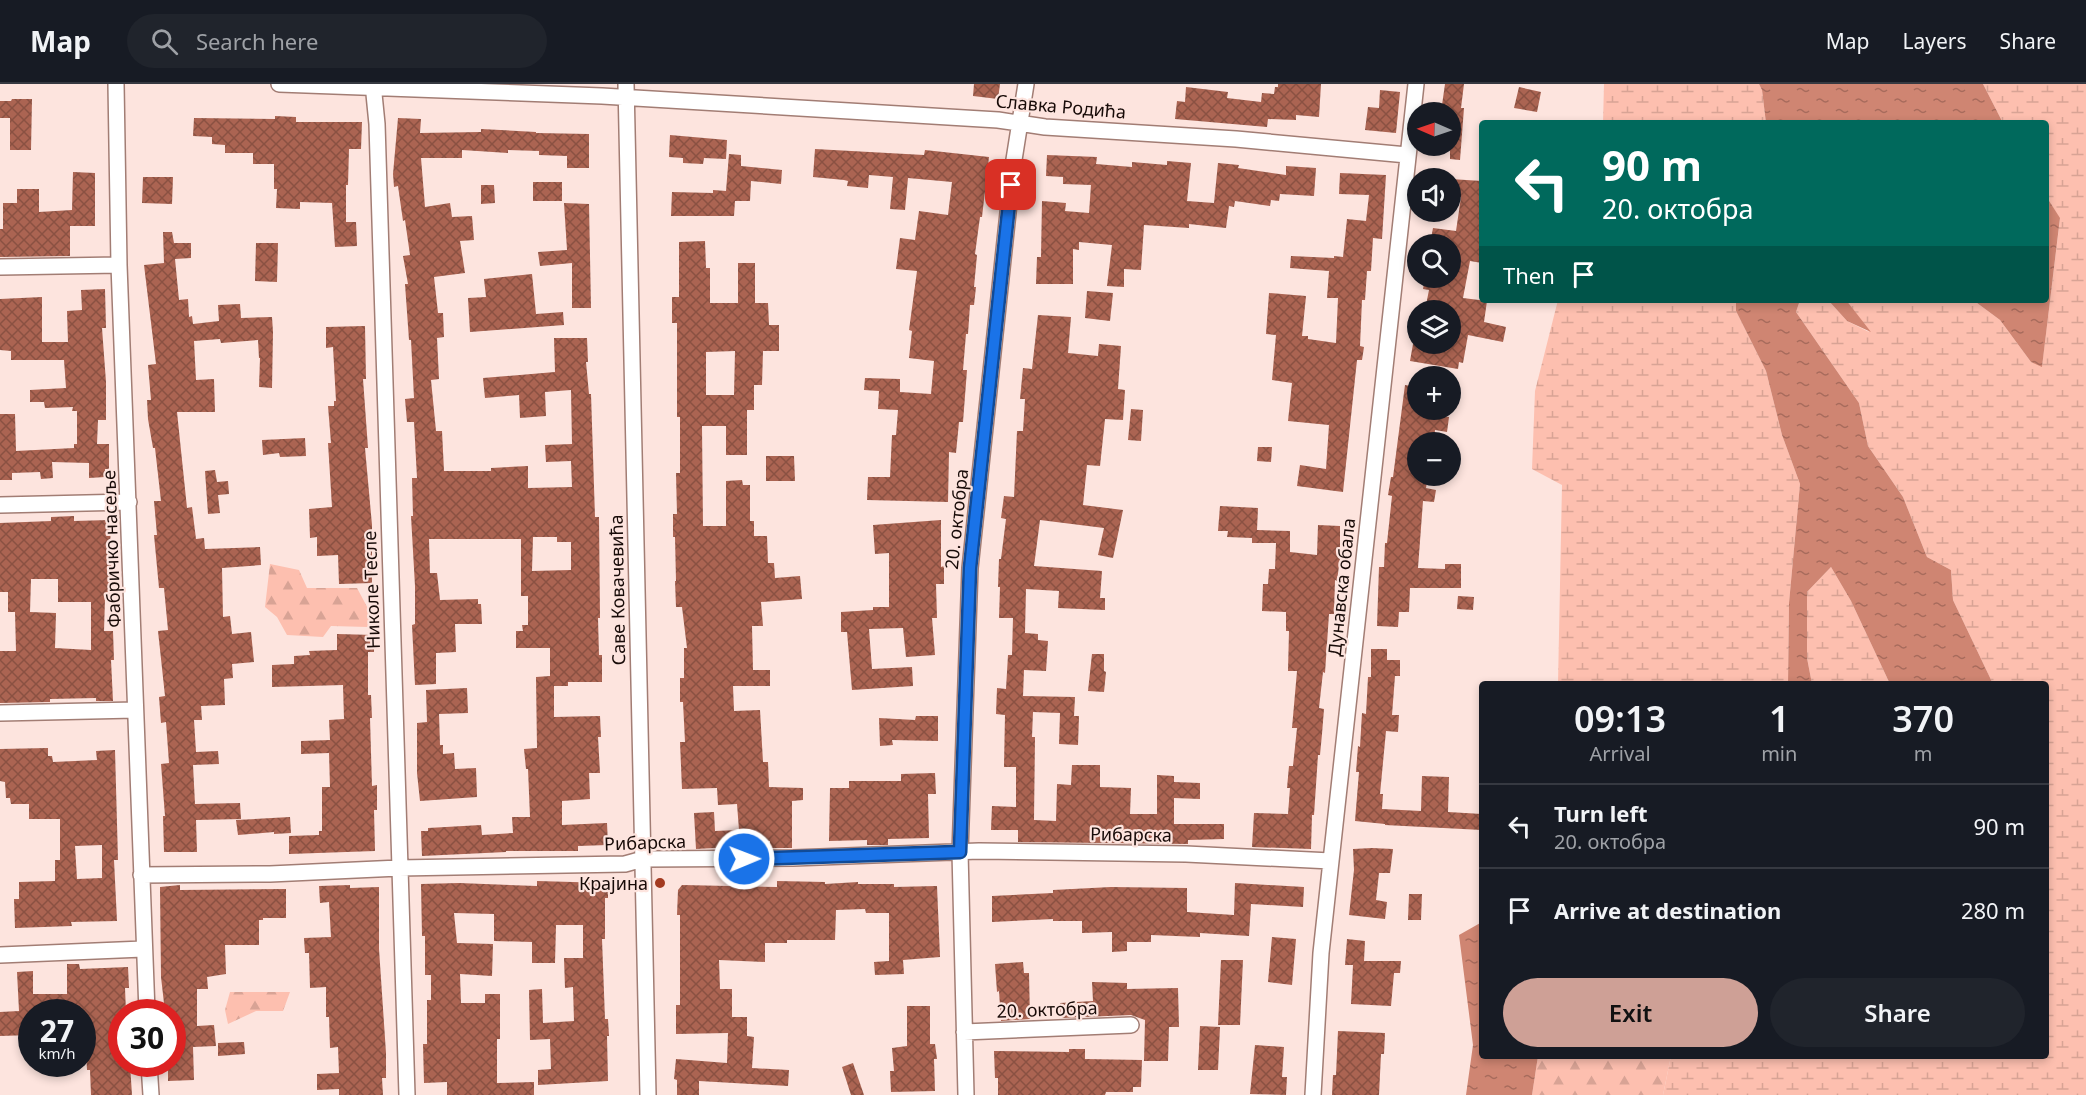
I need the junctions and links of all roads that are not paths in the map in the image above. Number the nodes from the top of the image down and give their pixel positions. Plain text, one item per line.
1 (116, 84) edge
2 (279, 84) edge
3 (1026, 84) edge
4 (1416, 84) edge
5 (373, 86) edge
6 (627, 91) edge
7 (1414, 102) edge
8 (1019, 123) junction
9 (1407, 155) joint
10 (119, 265) junction
11 (0, 267) edge
12 (129, 502) junction
13 (0, 505) edge
14 (135, 710) junction
15 (0, 713) edge
16 (960, 852) junction
17 (643, 859) junction
18 (1331, 861) junction
19 (399, 868) junction
20 (141, 875) junction
21 (143, 949) junction
22 (0, 955) edge
23 (146, 999) edge
24 (1131, 1025) dead end
25 (964, 1032) junction
26 (150, 1077) edge
27 (151, 1095) edge
28 (406, 1095) edge
29 (648, 1095) edge
30 (966, 1095) edge
31 (1313, 1095) edge

1 - 10 street, Фабричко насеље
2 - 5 street, Славка Родића
3 - 8 street, 20. октобра
4 - 7 street, Дунавска обала
5 - 6 street, Славка Родића
5 - 19 street, Николе Тесле
6 - 8 street, Славка Родића
6 - 17 street, Саве Ковачевића
8 - 9 street, Славка Родића
8 - 16 street, 20. октобра
9 - 18 street, Дунавска обала
10 - 11 street
10 - 12 street, Фабричко насеље
12 - 13 street
12 - 14 street, Фабричко насеље
14 - 15 street
14 - 20 street, Фабричко насеље
16 - 17 street, Рибарска
16 - 18 street, Рибарска
16 - 25 street, 20. октобра
17 - 19 street, Рибарска
17 - 29 street, Саве Ковачевића
18 - 31 street, Дунавска обала
19 - 20 street, Рибарска
19 - 28 street, Николе Тесле
20 - 21 street, Фабричко насеље
21 - 22 street
21 - 23 street, Фабричко насеље
24 - 25 street, 20. октобра
25 - 30 street, 20. октобра
26 - 27 street

